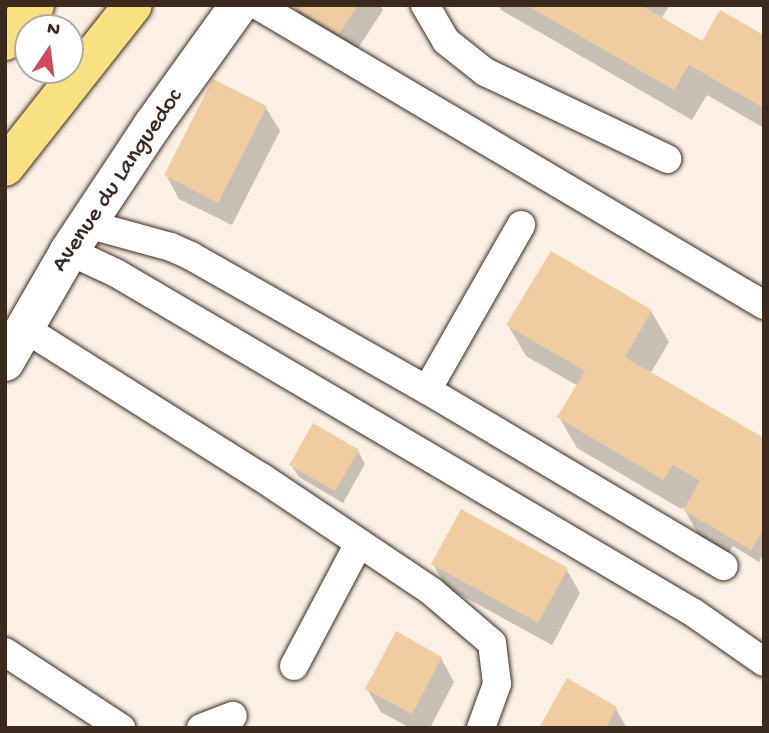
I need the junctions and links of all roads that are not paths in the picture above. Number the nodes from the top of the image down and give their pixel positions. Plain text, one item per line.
1 (35, 5) edge
2 (133, 5) edge
3 (239, 5) edge
4 (257, 5) edge
5 (425, 5) edge
6 (5, 41) edge
7 (667, 159) dead end
8 (6, 167) edge
9 (521, 225) dead end
10 (78, 237) junction
11 (764, 305) edge
12 (24, 328) junction
13 (5, 362) edge
14 (427, 390) junction
15 (359, 542) junction
16 (724, 566) dead end
17 (5, 652) edge
18 (764, 662) edge
19 (295, 666) dead end
20 (233, 716) dead end
21 (121, 728) edge
22 (201, 728) edge
23 (481, 728) edge

1 - 6 highway
2 - 8 highway
3 - 10 street, Avenue du Languedoc
4 - 11 lane
5 - 7 lane
9 - 14 lane
10 - 12 street, Avenue du Languedoc
10 - 14 lane
10 - 18 lane
12 - 13 street, Avenue du Languedoc
12 - 15 lane
14 - 16 lane
15 - 19 lane
15 - 23 lane
17 - 21 lane
20 - 22 lane

